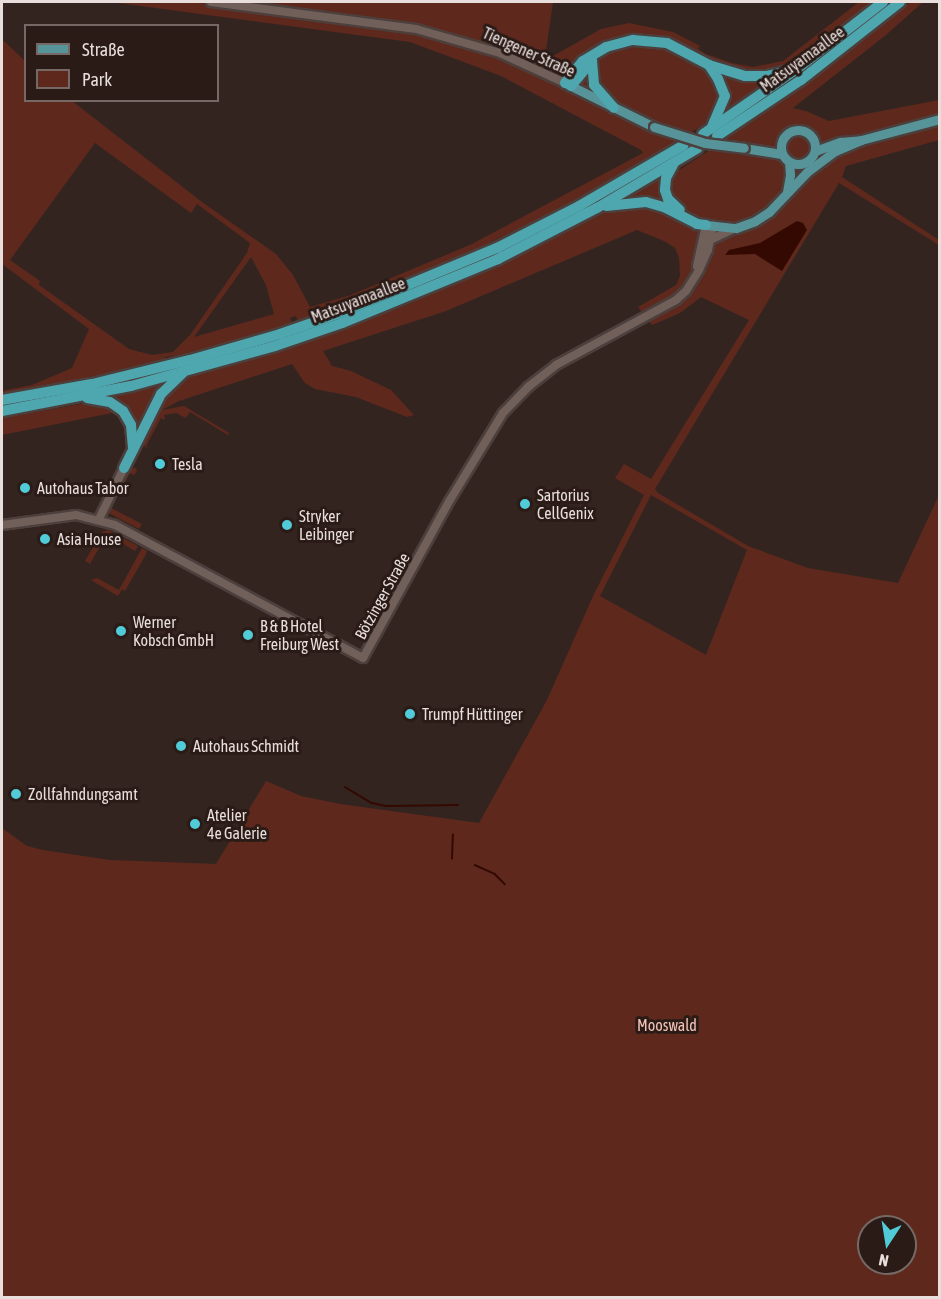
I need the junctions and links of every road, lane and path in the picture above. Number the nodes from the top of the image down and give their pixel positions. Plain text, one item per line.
1 (211, 2) edge
2 (883, 2) edge
3 (900, 2) edge
4 (594, 57) junction
5 (709, 65) junction
6 (796, 69) junction
7 (568, 85) junction
8 (614, 108) junction
9 (939, 119) edge
10 (710, 133) junction
11 (813, 138) junction
12 (861, 140) junction
13 (782, 142) junction
14 (840, 142) junction
15 (684, 145) dead end
16 (698, 148) dead end
17 (756, 148) junction
18 (815, 151) junction
19 (785, 158) junction
20 (675, 162) junction
21 (801, 165) junction
22 (795, 185) junction
23 (786, 194) junction
24 (597, 208) junction
25 (709, 226) junction
26 (736, 228) junction
27 (710, 240) junction
28 (696, 274) junction
29 (185, 371) junction
30 (81, 397) junction
31 (2, 400) edge
32 (2, 411) edge
33 (133, 448) junction
34 (124, 468) joint
35 (99, 519) junction
36 (2, 525) edge

1 - 7 street, Tiengener Straße
2 - 6 highway, Matsuyamaallee
3 - 10 highway, Matsuyamaallee
4 - 5 highway
4 - 7 highway
4 - 8 highway
5 - 6 highway
5 - 10 highway
6 - 10 highway, Matsuyamaallee
7 - 8 main road, Tiengener Straße
8 - 17 main road, Tiengener Straße, bridge
9 - 12 main road, Tiengener Straße
11 - 13 main road, Tiengener Straße
11 - 14 main road, Tiengener Straße
11 - 18 main road
12 - 14 main road, Tiengener Straße
12 - 22 main road
13 - 17 main road, Tiengener Straße
13 - 19 main road
14 - 18 main road, Tiengener Straße
15 - 31 highway, Matsuyamaallee
16 - 20 highway, Matsuyamaallee
17 - 19 main road, Tiengener Straße
18 - 21 main road, Tiengener Straße
19 - 21 main road, Tiengener Straße
19 - 23 main road
20 - 24 highway, Matsuyamaallee
20 - 25 highway
21 - 22 main road
22 - 23 main road
23 - 26 main road
24 - 25 highway
24 - 29 highway, Matsuyamaallee
25 - 26 main road
25 - 27 street, Bötzinger Straße
25 - 28 street, Bötzinger Straße
26 - 27 street
27 - 28 street, Bötzinger Straße
28 - 35 street, Bötzinger Straße
29 - 30 highway, Matsuyamaallee
29 - 33 highway
30 - 32 highway, Matsuyamaallee
30 - 33 highway
33 - 34 highway
34 - 35 street
35 - 36 street, Bötzinger Straße

